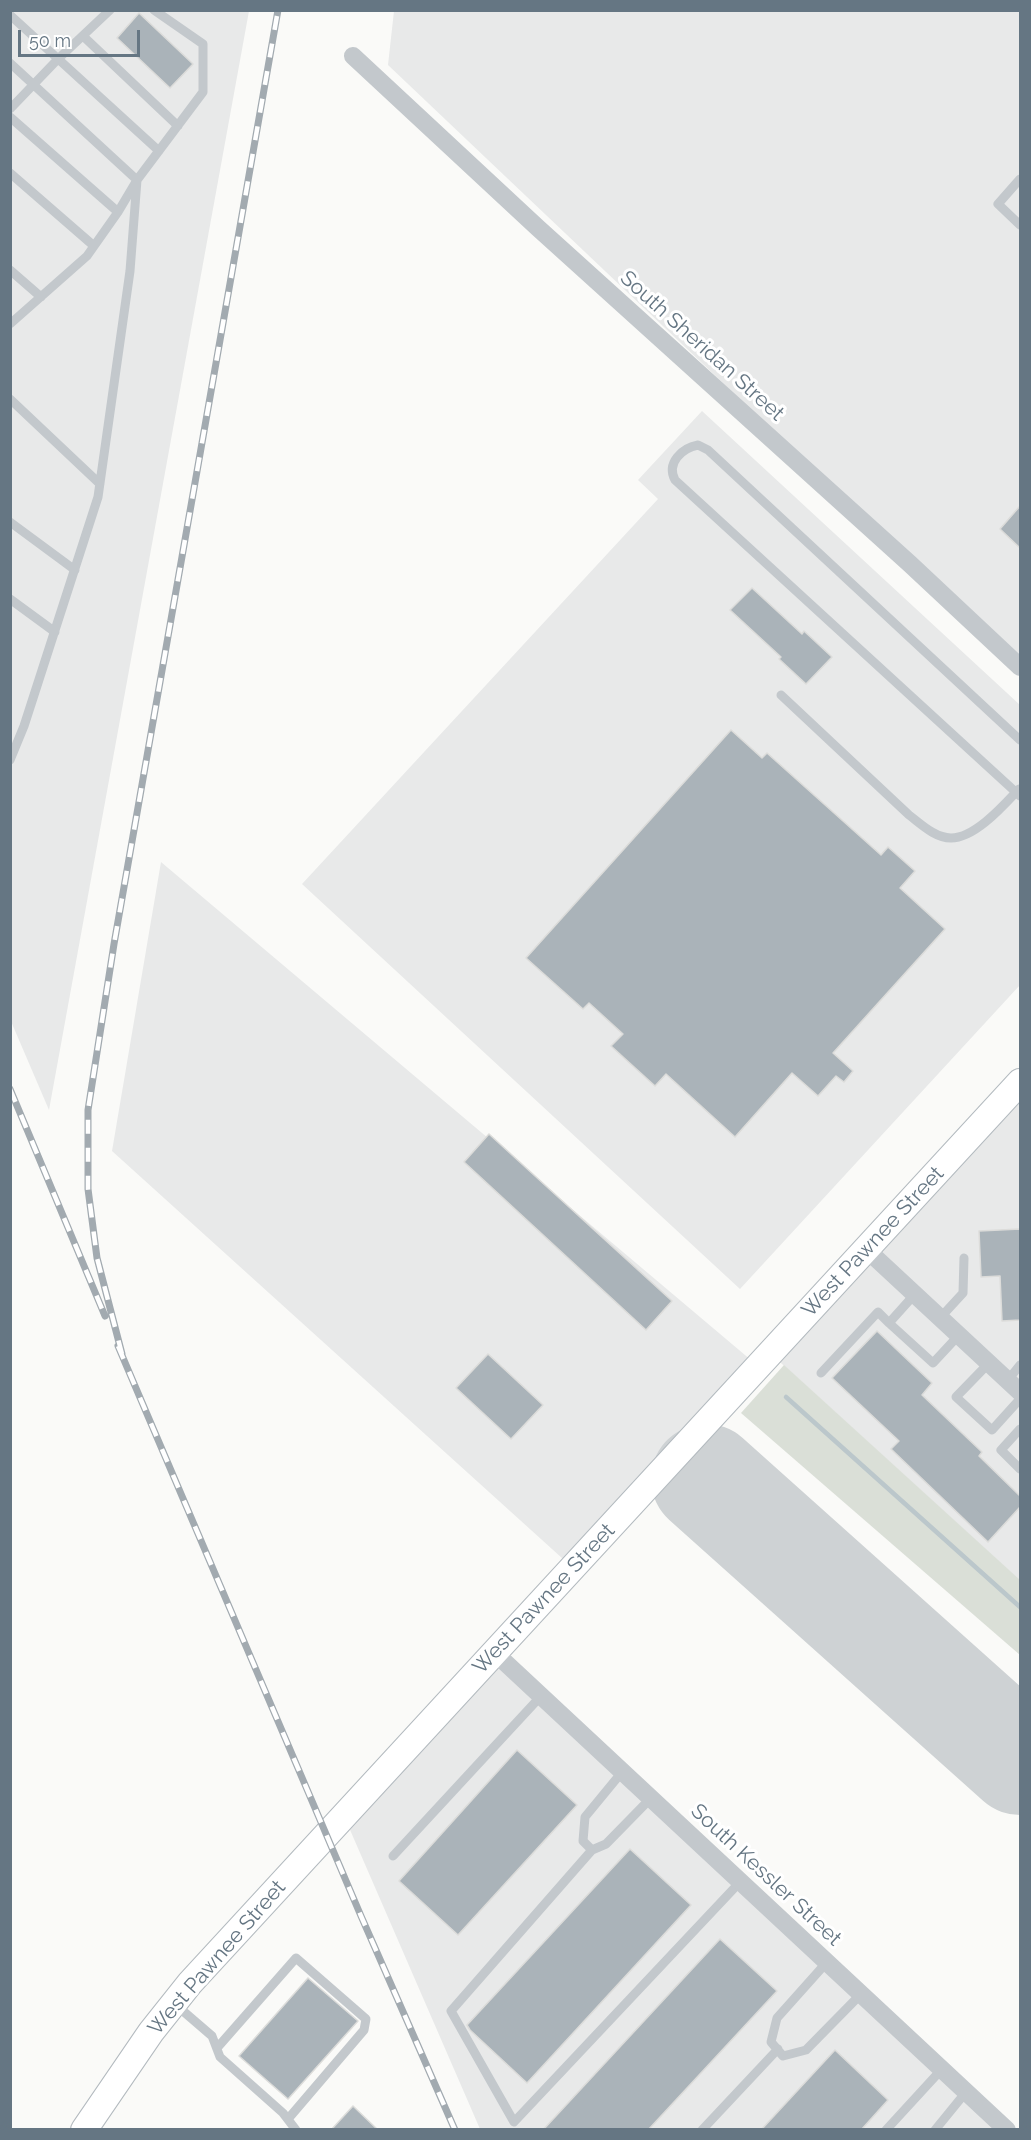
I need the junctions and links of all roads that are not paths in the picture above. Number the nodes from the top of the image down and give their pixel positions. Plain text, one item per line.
1 (110, 10) edge
2 (154, 10) edge
3 (10, 15) edge
4 (83, 36) junction
5 (353, 56) dead end
6 (58, 59) junction
7 (10, 63) edge
8 (33, 84) junction
9 (10, 109) edge
10 (10, 117) edge
11 (178, 126) junction
12 (159, 151) junction
13 (10, 173) edge
14 (1020, 179) edge
15 (137, 180) junction
16 (118, 212) junction
17 (1020, 225) edge
18 (94, 246) junction
19 (10, 270) edge
20 (41, 297) junction
21 (10, 324) edge
22 (10, 399) edge
23 (100, 483) junction
24 (10, 522) edge
25 (75, 570) junction
26 (10, 599) edge
27 (55, 632) junction
28 (1020, 667) edge
29 (781, 695) dead end
30 (1020, 740) edge
31 (10, 760) edge
32 (1019, 791) edge
33 (1020, 1082) edge
34 (866, 1249) junction
35 (964, 1258) dead end
36 (915, 1294) junction
37 (940, 1318) junction
38 (889, 1323) junction
39 (959, 1335) junction
40 (989, 1363) junction
41 (1020, 1365) edge
42 (821, 1372) dead end
43 (1014, 1386) edge
44 (1020, 1399) edge
45 (1020, 1429) edge
46 (1020, 1468) edge
47 (495, 1653) junction
48 (541, 1696) junction
49 (622, 1772) junction
50 (651, 1798) junction
51 (592, 1850) junction
52 (393, 1856) dead end
53 (740, 1882) junction
54 (826, 1962) junction
55 (861, 1994) junction
56 (174, 2004) junction
57 (217, 2048) junction
58 (777, 2049) junction
59 (942, 2069) junction
60 (966, 2092) junction
61 (288, 2119) junction
62 (84, 2130) edge
63 (296, 2130) edge
64 (702, 2130) edge
65 (885, 2130) edge
66 (934, 2130) edge
67 (1007, 2130) edge

1 - 4 lane
2 - 11 lane
3 - 6 lane
4 - 6 lane
4 - 11 lane
5 - 28 street, South Sheridan Street
6 - 8 lane
6 - 12 lane
7 - 8 lane
8 - 9 lane
8 - 15 lane
10 - 16 lane
11 - 12 lane
12 - 15 lane
13 - 18 lane
14 - 17 lane
15 - 16 lane
15 - 23 lane
16 - 18 lane
18 - 20 lane
19 - 20 lane
20 - 21 lane
22 - 23 lane
23 - 25 lane
24 - 25 lane
25 - 27 lane
26 - 27 lane
27 - 31 lane
29 - 32 lane
30 - 32 lane
33 - 34 main road, West Pawnee Street
34 - 36 street
34 - 47 main road, West Pawnee Street
35 - 37 lane
36 - 37 street
36 - 38 lane
37 - 39 street
38 - 39 lane
38 - 42 lane
39 - 40 street
40 - 43 street
40 - 44 lane
41 - 43 lane
45 - 46 lane
47 - 48 street, South Kessler Street
47 - 56 main road, West Pawnee Street
48 - 49 street, South Kessler Street
48 - 52 lane
49 - 50 street, South Kessler Street
49 - 51 lane
50 - 51 lane
50 - 53 street, South Kessler Street
51 - 53 lane
53 - 54 street, South Kessler Street
54 - 55 street, South Kessler Street
54 - 58 lane
55 - 58 lane
55 - 59 street, South Kessler Street
56 - 57 lane
56 - 62 main road, West Pawnee Street
57 - 61 lane
57 - 61 lane
58 - 64 lane
59 - 60 street, South Kessler Street
59 - 65 lane
60 - 66 lane
60 - 67 street, South Kessler Street
61 - 63 lane

